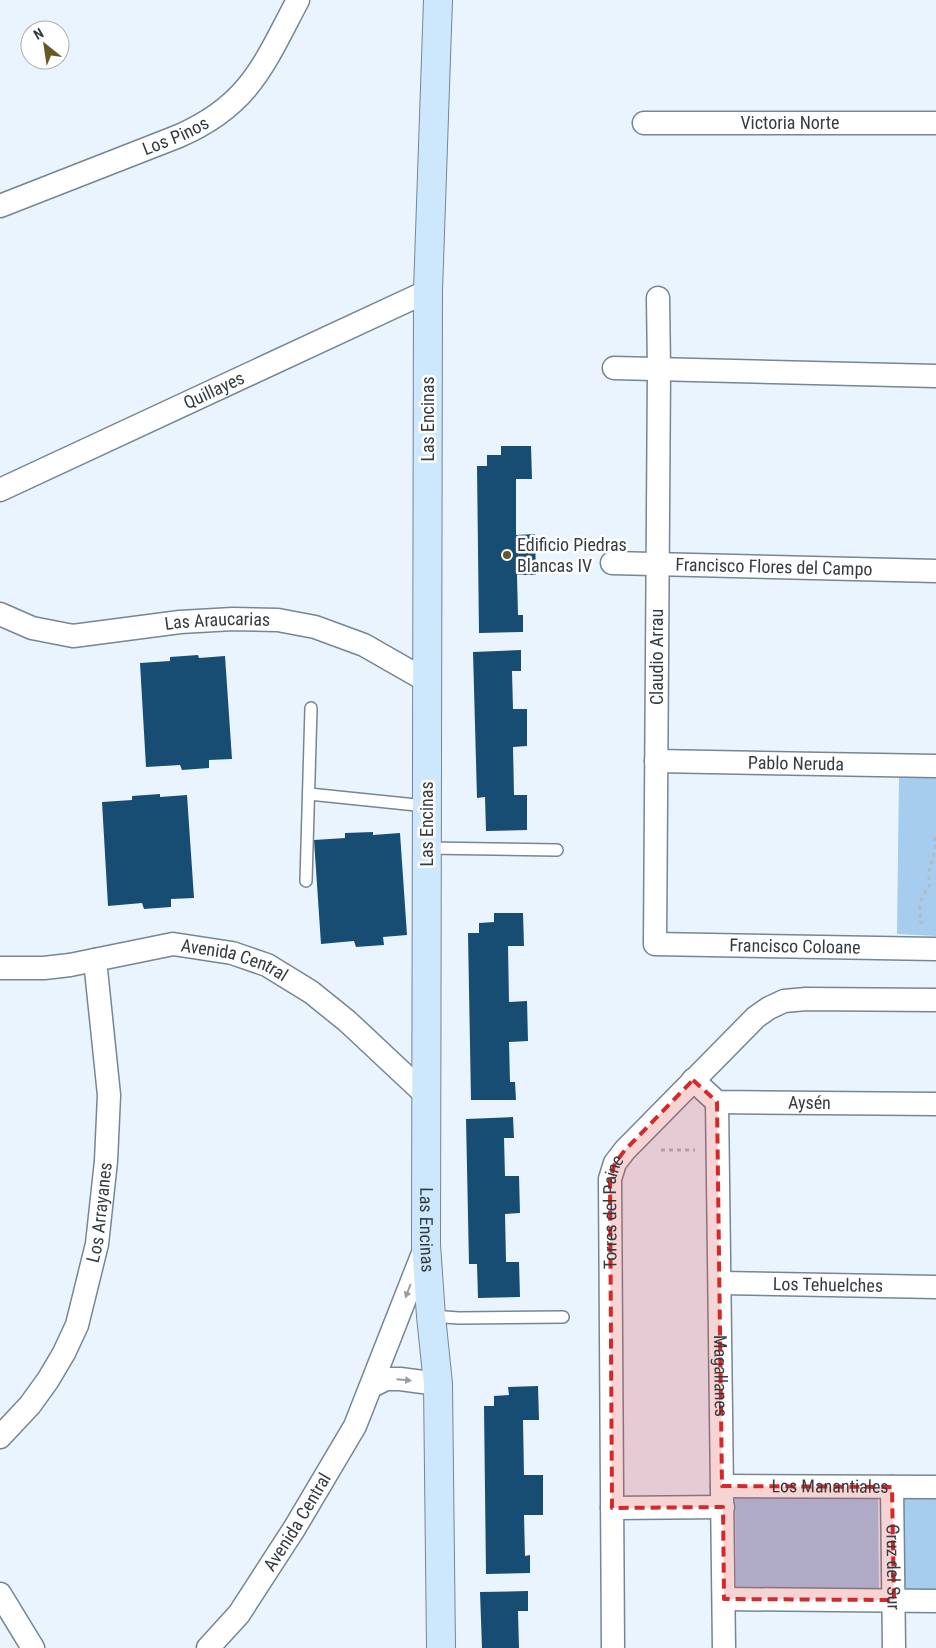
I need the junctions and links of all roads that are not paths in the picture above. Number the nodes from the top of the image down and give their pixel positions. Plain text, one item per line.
1 (298, 0) edge
2 (438, 0) edge
3 (644, 123) dead end
4 (936, 123) edge
5 (0, 206) edge
6 (428, 291) junction
7 (658, 298) dead end
8 (614, 368) dead end
9 (659, 369) junction
10 (936, 376) edge
11 (0, 490) edge
12 (612, 563) dead end
13 (658, 564) junction
14 (936, 571) edge
15 (0, 614) edge
16 (427, 681) junction
17 (311, 708) dead end
18 (656, 761) junction
19 (936, 766) edge
20 (309, 794) junction
21 (427, 806) junction
22 (427, 848) junction
23 (557, 850) dead end
24 (306, 881) dead end
25 (655, 944) joint
26 (936, 949) edge
27 (95, 960) junction
28 (0, 968) edge
29 (936, 1000) edge
30 (692, 1080) junction
31 (426, 1095) junction
32 (718, 1102) junction
33 (936, 1104) edge
34 (426, 1245) junction
35 (720, 1283) junction
36 (936, 1287) edge
37 (431, 1316) junction
38 (564, 1317) dead end
39 (438, 1384) junction
40 (372, 1386) junction
41 (0, 1437) edge
42 (892, 1487) junction
43 (936, 1487) edge
44 (722, 1496) junction
45 (612, 1508) junction
46 (0, 1594) edge
47 (724, 1599) junction
48 (894, 1600) junction
49 (936, 1601) edge
50 (33, 1648) edge
51 (208, 1648) edge
52 (442, 1648) edge
53 (613, 1648) edge
54 (724, 1648) edge
55 (894, 1648) edge

1 - 5 street, Los Pinos
2 - 6 street, Las Encinas
3 - 4 street, Victoria Norte
6 - 11 street, Quillayes
6 - 16 street, Las Encinas
7 - 9 street, Claudio Arrau
8 - 9 street
9 - 10 street
9 - 13 street, Claudio Arrau
12 - 13 street, Francisco Flores del Campo
13 - 14 street, Francisco Flores del Campo
13 - 18 street, Claudio Arrau
15 - 16 street, Las Araucarias
16 - 21 street, Las Encinas
17 - 20 lane
18 - 19 street, Pablo Neruda
18 - 25 street, Claudio Arrau
20 - 21 lane
20 - 24 lane
21 - 22 street, Las Encinas
22 - 23 lane
22 - 31 street, Las Encinas
25 - 26 street, Francisco Coloane
27 - 28 street, Avenida Central
27 - 31 street, Avenida Central
27 - 41 street, Los Arrayanes
29 - 30 street, Torres del Paine
30 - 32 street
30 - 45 street, Torres del Paine
31 - 34 street, Las Encinas
32 - 33 street, Aysén
32 - 35 street, Magallanes
34 - 37 street, Las Encinas
34 -> 40 street, Avenida Central
35 - 36 street, Los Tehuelches
35 - 44 street, Magallanes
37 - 38 lane
37 - 39 street, Las Encinas
40 -> 39 street
39 - 52 street, Las Encinas
40 - 51 street, Avenida Central
42 - 43 street, Los Manantiales
42 - 44 street, Los Manantiales
42 - 48 street, Cruz del Sur
44 - 45 street, Los Manantiales
44 - 47 street, Magallanes
45 - 53 street, Torres del Paine
46 - 50 street
47 - 48 street
47 - 54 street, Magallanes
48 - 49 street
48 - 55 street, Cruz del Sur

